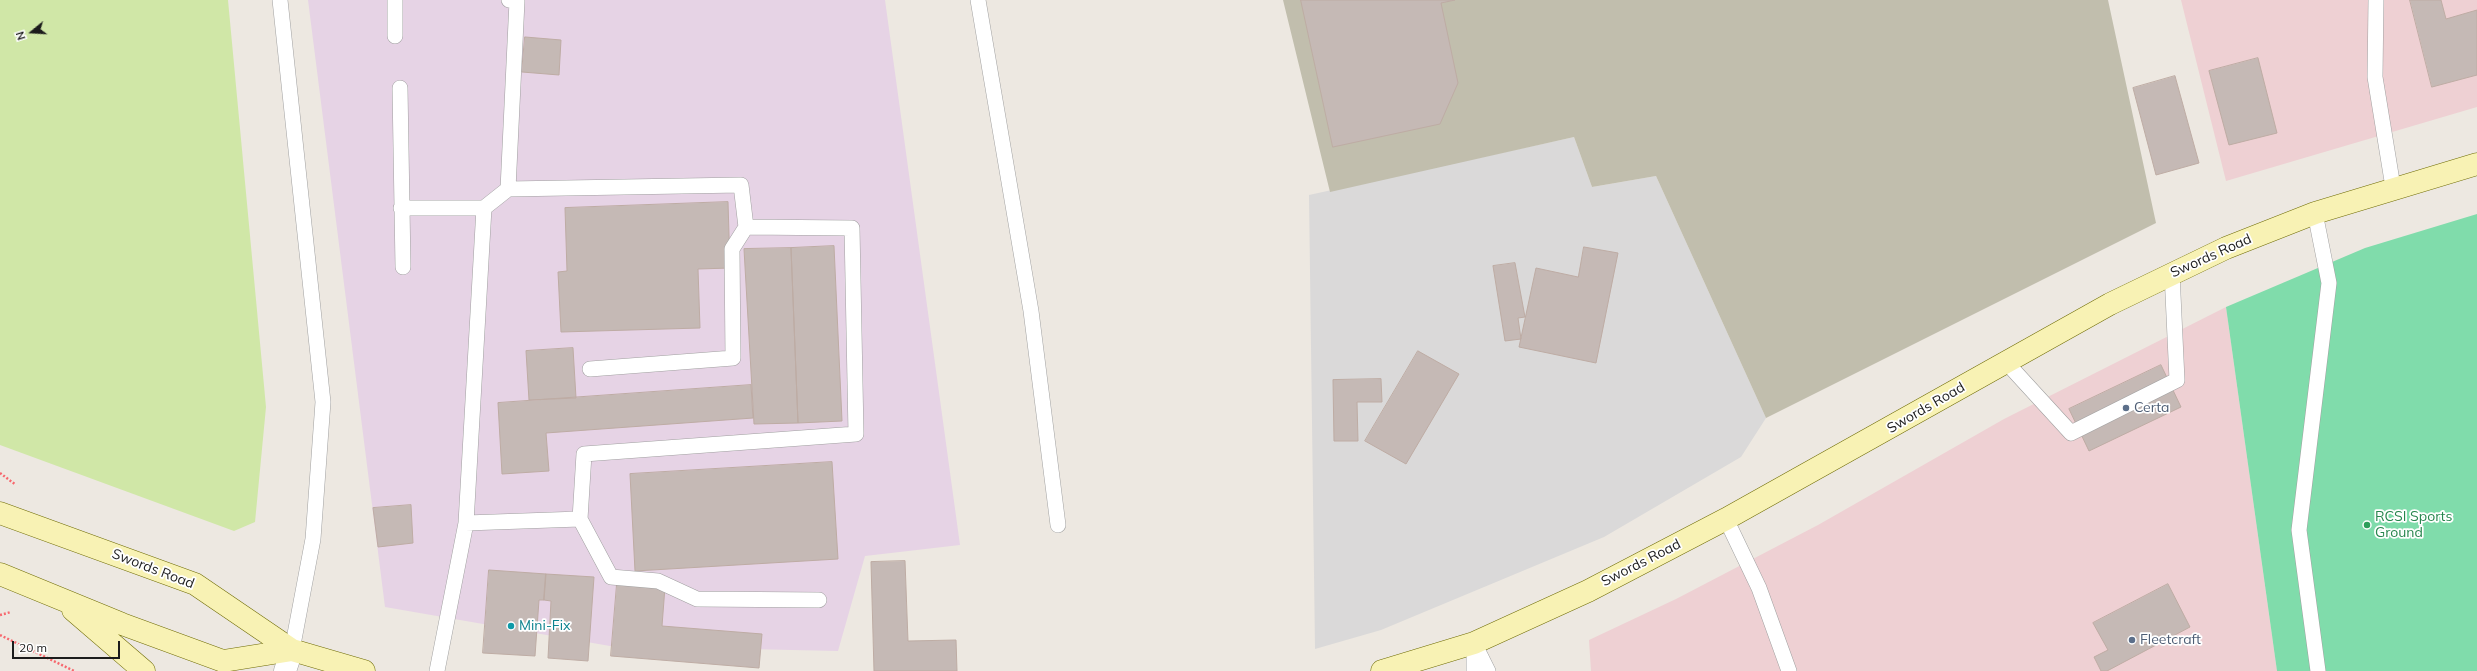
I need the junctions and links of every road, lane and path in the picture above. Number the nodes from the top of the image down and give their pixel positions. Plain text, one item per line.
1 (280, 0) edge
2 (395, 0) edge
3 (509, 0) edge
4 (978, 0) edge
5 (2376, 0) edge
6 (395, 36) dead end
7 (400, 88) dead end
8 (2477, 164) edge
9 (2393, 188) junction
10 (508, 189) junction
11 (401, 208) junction
12 (484, 208) junction
13 (2315, 213) junction
14 (746, 228) junction
15 (403, 267) dead end
16 (2172, 273) junction
17 (2006, 362) junction
18 (590, 369) dead end
19 (0, 513) edge
20 (1726, 519) junction
21 (580, 520) junction
22 (466, 523) junction
23 (1058, 525) dead end
24 (0, 574) edge
25 (59, 598) junction
26 (819, 600) dead end
27 (0, 636) edge
28 (1474, 643) junction
29 (292, 650) junction
30 (1393, 670) edge
31 (74, 671) edge
32 (144, 671) edge
33 (285, 671) edge
34 (297, 671) edge
35 (364, 671) edge
36 (437, 671) edge
37 (1474, 671) edge
38 (1488, 671) edge
39 (1789, 671) edge
40 (2318, 671) edge

1 - 29 lane
2 - 6 lane
3 - 10 lane
4 - 23 lane
5 - 9 lane
7 - 11 lane
8 - 9 main road, Swords Road
9 - 13 main road, Swords Road
10 - 12 lane
10 - 14 lane
11 - 12 lane
11 - 15 lane
12 - 22 lane
13 - 16 main road, Swords Road
13 - 40 lane
14 - 18 lane
14 - 21 lane
16 - 17 main road, Swords Road
16 - 17 lane
17 - 20 main road, Swords Road
19 - 29 main road, Swords Road
20 - 28 main road, Swords Road
20 - 39 lane
21 - 22 lane
21 - 26 lane
22 - 36 lane
24 - 25 main road, Swords Road
25 - 29 main road, Swords Road
25 - 32 main road
27 - 31 path
28 - 30 main road, Swords Road
28 - 37 lane
28 - 38 lane
29 - 33 street
29 - 34 street
29 - 35 main road, Swords Road

